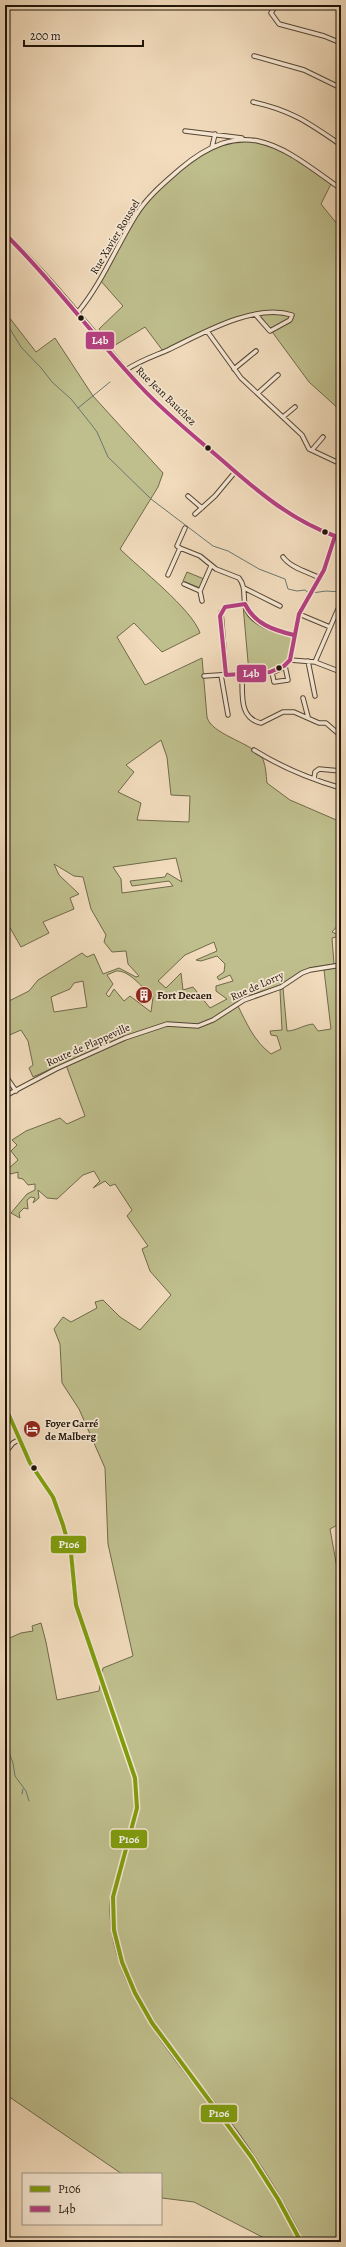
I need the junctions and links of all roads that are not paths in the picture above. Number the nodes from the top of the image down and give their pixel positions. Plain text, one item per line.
1 (276, 5) edge
2 (341, 43) edge
3 (254, 56) dead end
4 (341, 88) edge
5 (253, 102) dead end
6 (185, 131) dead end
7 (215, 134) junction
8 (246, 140) junction
9 (341, 145) edge
10 (212, 147) junction
11 (341, 189) edge
12 (5, 234) edge
13 (78, 312) junction
14 (256, 315) junction
15 (207, 331) junction
16 (256, 351) dead end
17 (234, 369) junction
18 (126, 370) junction
19 (278, 375) dead end
20 (258, 393) junction
21 (296, 407) dead end
22 (284, 417) junction
23 (323, 437) dead end
24 (312, 450) junction
25 (341, 464) edge
26 (235, 472) junction
27 (188, 496) dead end
28 (202, 508) junction
29 (195, 514) dead end
30 (185, 528) dead end
31 (335, 536) junction
32 (341, 538) edge
33 (180, 548) junction
34 (283, 557) dead end
35 (211, 566) junction
36 (168, 575) dead end
37 (320, 578) junction
38 (184, 584) dead end
39 (244, 588) junction
40 (200, 591) junction
41 (202, 601) dead end
42 (245, 604) junction
43 (280, 606) dead end
44 (338, 609) dead end
45 (299, 614) junction
46 (330, 627) junction
47 (294, 636) junction
48 (290, 660) junction
49 (308, 660) junction
50 (315, 662) junction
51 (285, 666) junction
52 (272, 672) junction
53 (341, 672) edge
54 (242, 674) junction
55 (221, 675) junction
56 (226, 675) junction
57 (204, 676) dead end
58 (315, 696) dead end
59 (303, 698) dead end
60 (228, 715) dead end
61 (308, 717) junction
62 (341, 736) edge
63 (254, 750) dead end
64 (341, 771) edge
65 (314, 779) junction
66 (341, 788) edge
67 (341, 965) edge
68 (183, 1025) joint
69 (5, 1075) edge
70 (16, 1091) junction
71 (5, 1096) edge
72 (5, 1406) edge
73 (20, 1439) junction
74 (5, 1453) edge
75 (301, 2242) edge

1 - 2 street
3 - 4 street
5 - 9 street
6 - 7 street
7 - 8 street
7 - 10 street
8 - 10 street, Rue Xavier Roussel
8 - 11 street, Rue Xavier Roussel
10 - 13 street, Rue Xavier Roussel
12 - 13 street, Rue Jean Bauchez
13 - 18 street, Rue Jean Bauchez
14 - 14 street
14 - 15 street
15 - 17 street
15 - 18 street
16 - 17 street
17 - 20 street
18 - 26 street, Rue Jean Bauchez
19 - 20 street
20 - 22 street
21 - 22 street
22 - 24 street
23 - 24 street
24 - 25 street
26 - 28 street
26 - 31 street, Rue Jean Bauchez
27 - 28 street
28 - 29 street
30 - 33 street
31 - 32 street, Rue Jean Bauchez
31 - 37 street
33 - 35 street
33 - 36 street
34 - 37 street
35 - 39 street
35 - 40 street
37 - 45 street
38 - 40 street
39 - 42 street
39 - 43 street
40 - 41 street
42 - 47 street
42 - 56 street
44 - 46 street
45 - 46 street
45 - 47 street
46 - 50 street
47 - 48 street
48 - 49 street
48 - 51 street
49 - 50 street
49 - 58 street
50 - 53 street
51 - 52 street
51 - 52 street
52 - 54 street
54 - 56 street
54 - 61 street
55 - 56 street
55 - 57 street
55 - 60 street
59 - 61 street
61 - 62 street
63 - 65 street
64 - 65 street
65 - 66 street
67 - 68 street, Rue de Lorry
68 - 70 street, Route de Plappeville
69 - 70 street
70 - 71 street, Route de Plappeville
72 - 73 street
73 - 74 street
73 - 75 street

